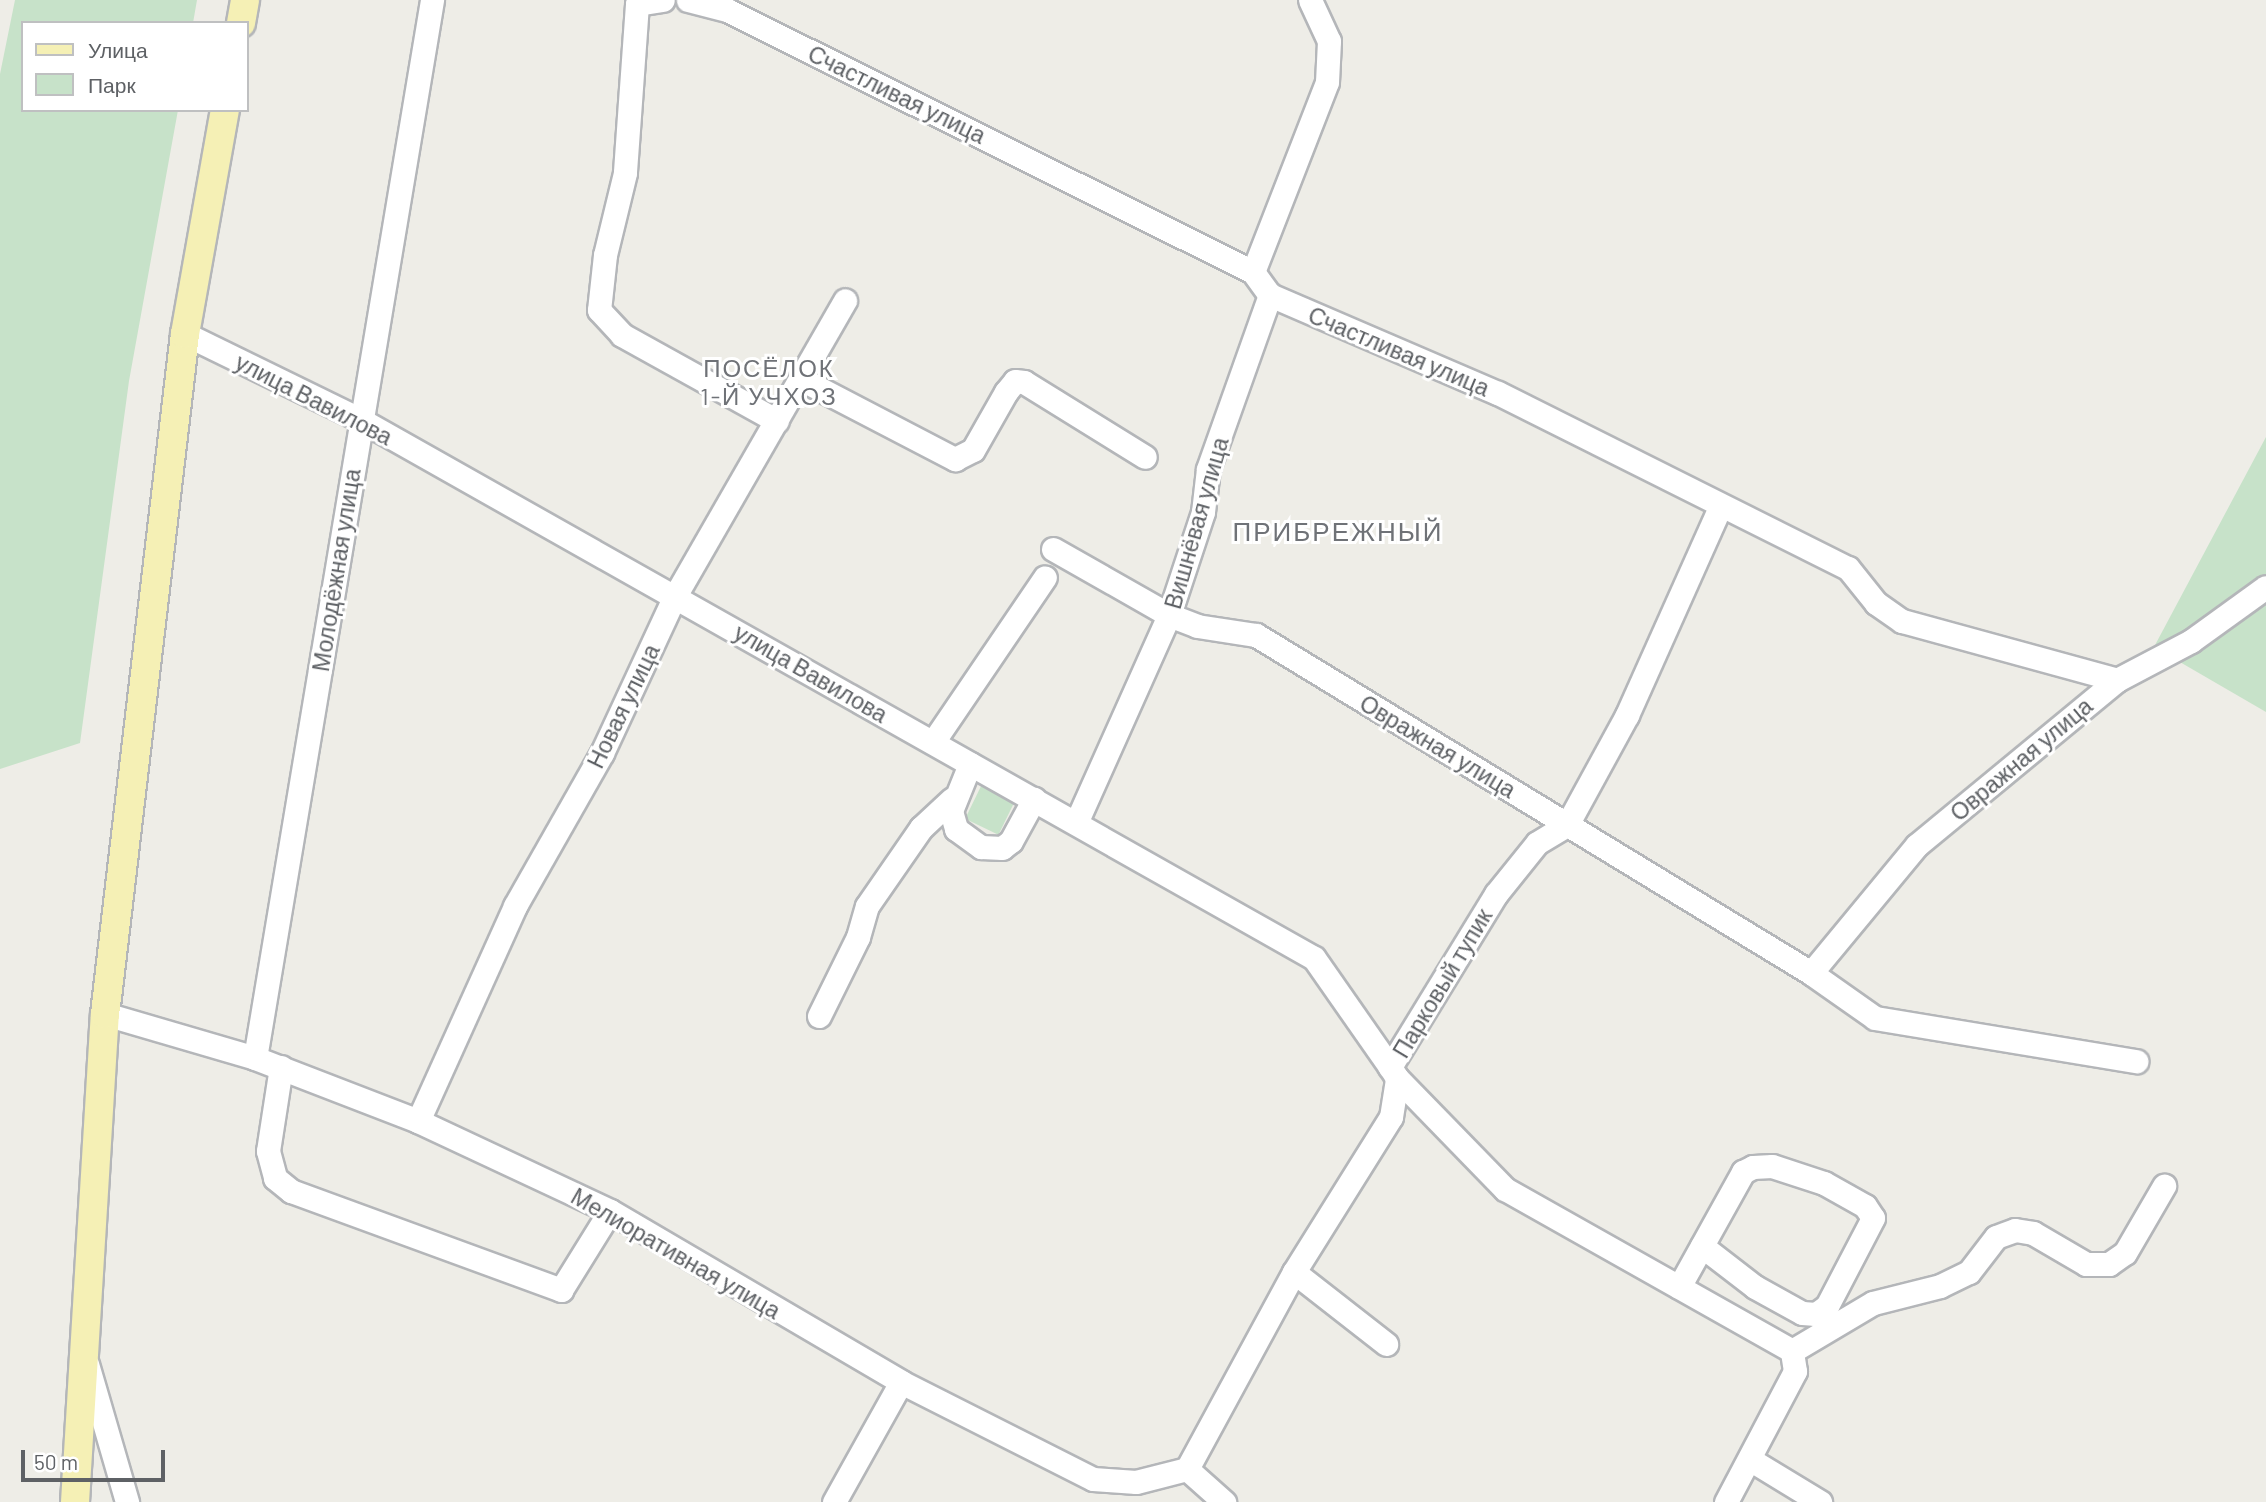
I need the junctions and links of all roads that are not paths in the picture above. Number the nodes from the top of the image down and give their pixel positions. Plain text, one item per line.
1 (245, 0) edge
2 (432, 0) edge
3 (663, 0) edge
4 (688, 0) edge
5 (1310, 0) edge
6 (635, 2) edge
7 (241, 21) edge
8 (225, 112) edge
9 (1253, 272) junction
10 (1270, 295) junction
11 (845, 300) dead end
12 (185, 334) junction
13 (801, 379) junction
14 (360, 420) junction
15 (777, 421) junction
16 (1145, 457) dead end
17 (1720, 507) junction
18 (1053, 549) dead end
19 (1045, 577) dead end
20 (2266, 587) edge
21 (675, 596) junction
22 (1170, 615) junction
23 (2117, 680) junction
24 (933, 742) junction
25 (970, 764) junction
26 (952, 799) junction
27 (1034, 799) junction
28 (1076, 823) junction
29 (1567, 825) junction
30 (1811, 973) junction
31 (105, 1014) junction
32 (820, 1016) dead end
33 (255, 1058) junction
34 (2136, 1061) dead end
35 (281, 1067) junction
36 (1394, 1073) junction
37 (418, 1121) junction
38 (2164, 1186) dead end
39 (610, 1211) junction
40 (1702, 1246) junction
41 (1294, 1272) junction
42 (1679, 1287) junction
43 (1386, 1344) dead end
44 (1792, 1351) junction
45 (84, 1353) junction
46 (901, 1382) junction
47 (1751, 1460) junction
48 (1187, 1469) junction
49 (75, 1502) edge
50 (127, 1502) edge
51 (834, 1502) edge
52 (1224, 1502) edge
53 (1726, 1502) edge
54 (1820, 1502) edge

1 - 7 main road
2 - 14 street, Молодёжная улица
3 - 6 street
4 - 9 street, Счастливая улица
5 - 9 street
6 - 15 street
8 - 12 main road
9 - 10 street, Счастливая улица
10 - 17 street, Счастливая улица
10 - 22 street, Вишнёвая улица
11 - 13 street, Новая улица
12 - 14 street, улица Вавилова
12 - 31 main road
13 - 15 street, Новая улица
13 - 16 street
14 - 21 street, улица Вавилова
14 - 33 street, Молодёжная улица
15 - 21 street, Новая улица
17 - 23 street, Счастливая улица
17 - 29 street
18 - 22 street, Овражная улица
19 - 24 street
20 - 23 street, Овражная улица
21 - 24 street, улица Вавилова
21 - 37 street, Новая улица
22 - 28 street, Вишнёвая улица
22 - 29 street, Овражная улица
23 - 30 street, Овражная улица
24 - 25 street, улица Вавилова
25 - 26 street
25 - 27 street, улица Вавилова
26 - 27 street
26 - 32 street
27 - 28 street, улица Вавилова
28 - 36 street, улица Вавилова
29 - 30 street, Овражная улица
29 - 36 street, Парковый тупик
30 - 34 street, Овражная улица
31 - 33 street, Мелиоративная улица
31 - 45 main road
33 - 35 street, Мелиоративная улица
35 - 37 street, Мелиоративная улица
35 - 39 street
36 - 41 street, Парковый тупик
36 - 42 street, улица Вавилова
37 - 39 street, Мелиоративная улица
38 - 44 street
39 - 46 street, Мелиоративная улица
40 - 40 street
40 - 42 street
41 - 43 street
41 - 48 street, Парковый тупик
42 - 44 street, улица Вавилова
44 - 47 street
45 - 49 main road
45 - 50 street
46 - 48 street, Мелиоративная улица
46 - 51 street
47 - 53 street
47 - 54 street
48 - 52 street

